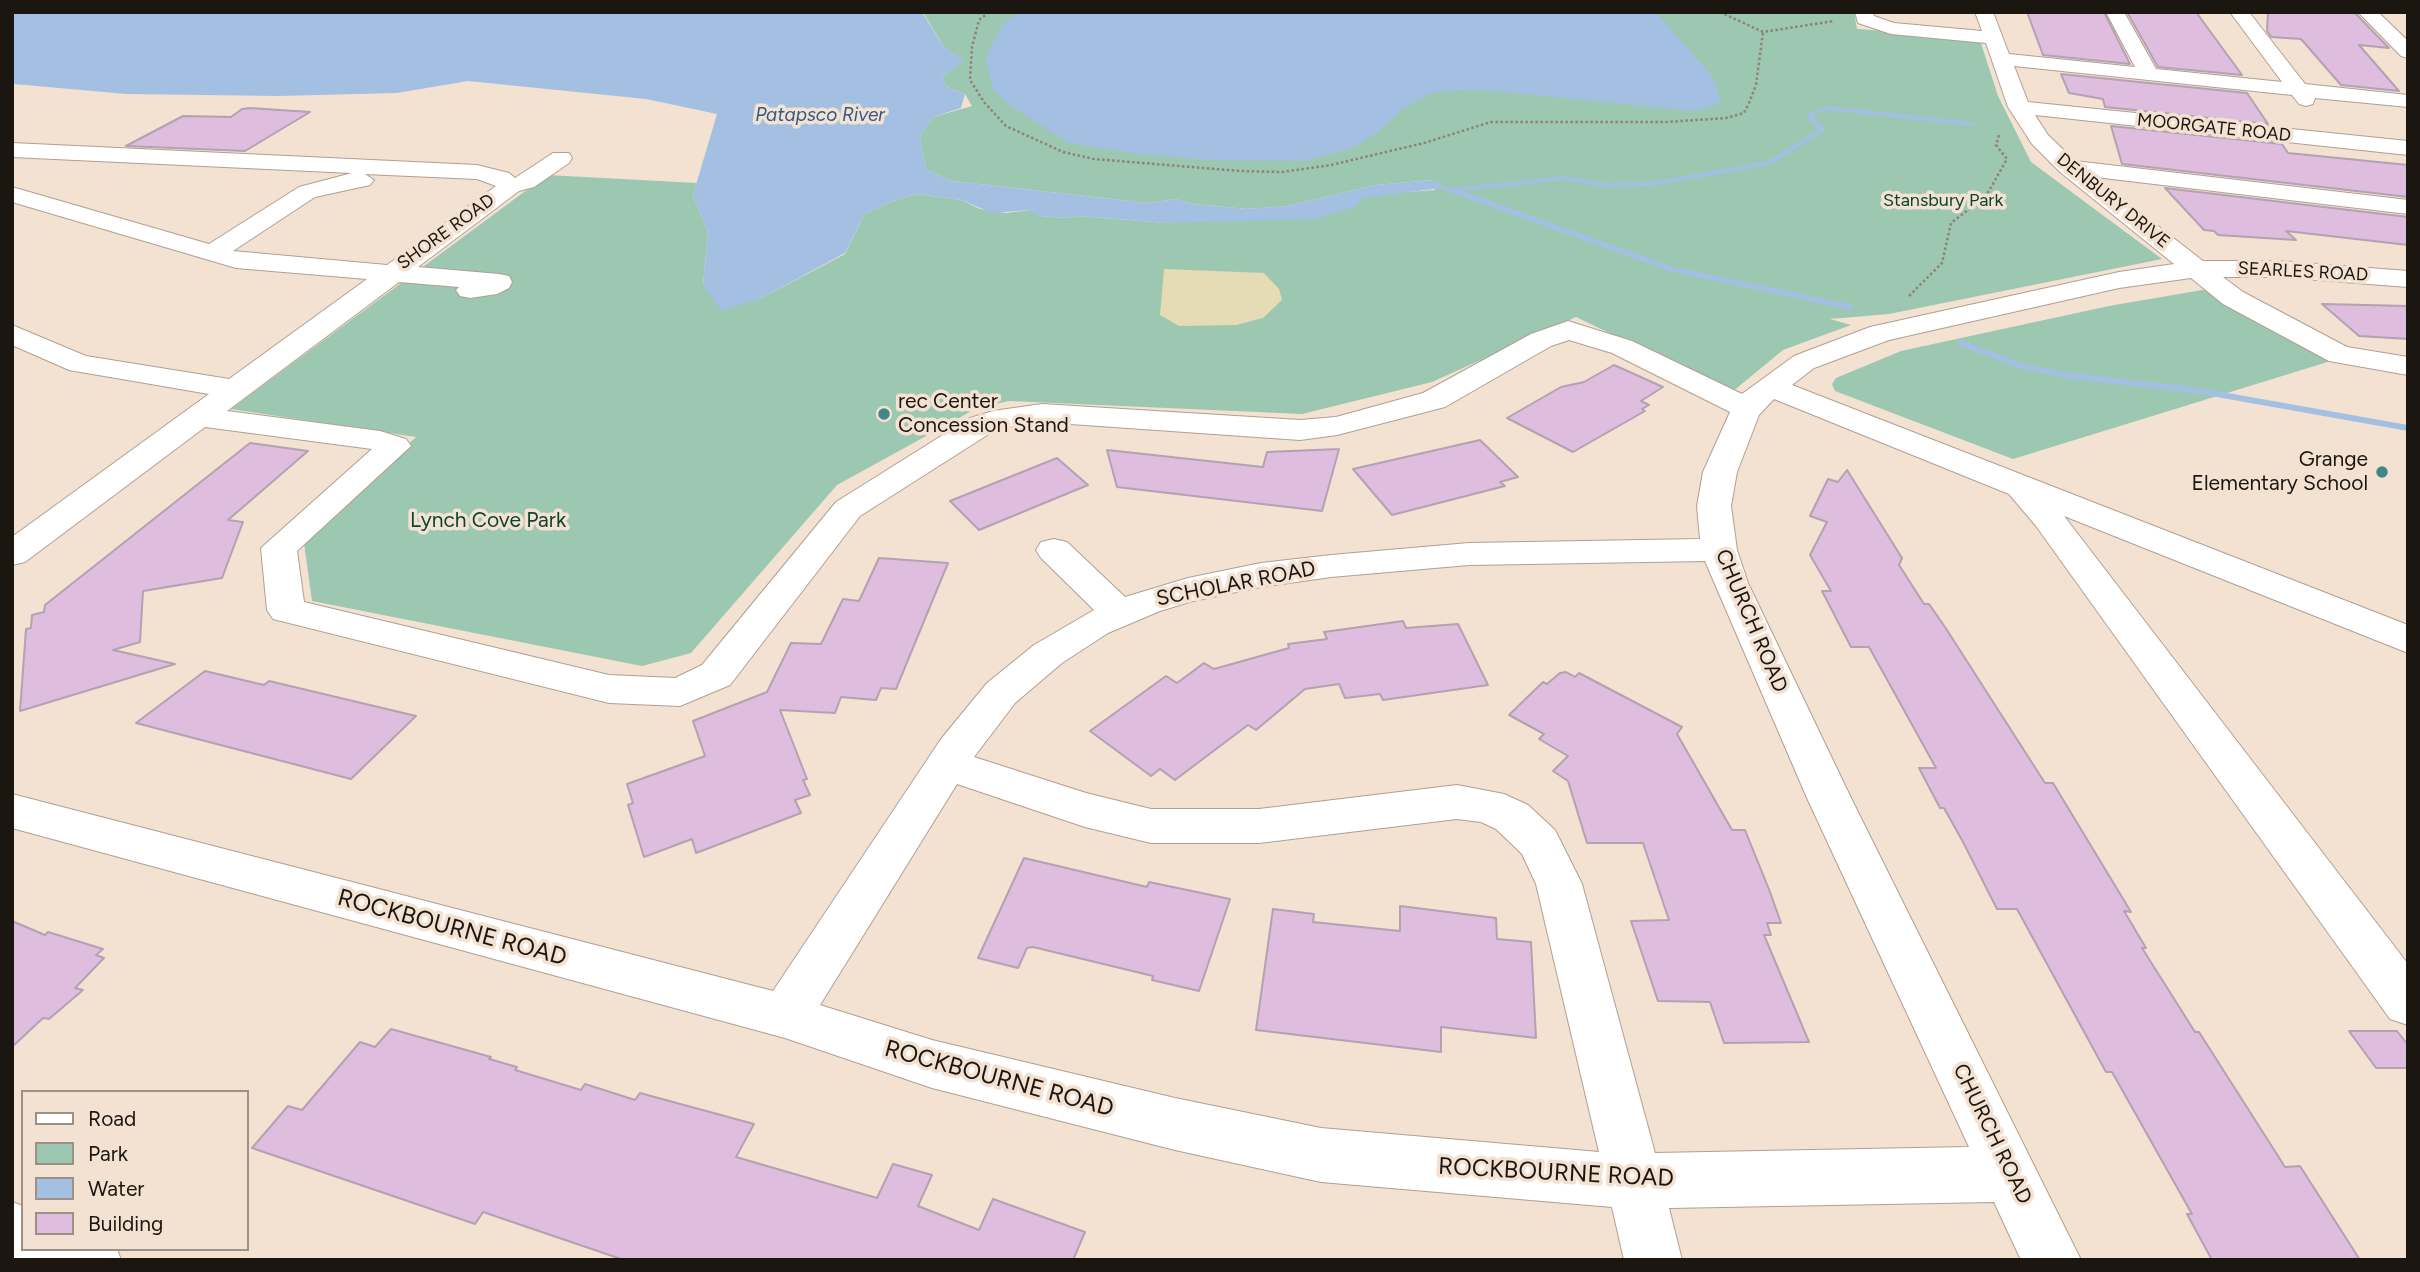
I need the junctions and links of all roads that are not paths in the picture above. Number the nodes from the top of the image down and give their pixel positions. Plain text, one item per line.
1 (1984, 12) edge
2 (2115, 12) edge
3 (2239, 12) edge
4 (2367, 12) edge
5 (1870, 18) edge
6 (1998, 48) junction
7 (2408, 52) edge
8 (2149, 74) junction
9 (2298, 89) junction
10 (2408, 101) edge
11 (2019, 107) junction
12 (2337, 141) junction
13 (2408, 148) edge
14 (12, 150) edge
15 (561, 158) dead end
16 (2068, 167) junction
17 (510, 186) junction
18 (477, 189) dead end
19 (12, 194) edge
20 (2408, 206) edge
21 (212, 253) junction
22 (2199, 270) junction
23 (386, 275) junction
24 (2408, 279) edge
25 (470, 290) dead end
26 (12, 334) edge
27 (2408, 366) edge
28 (234, 389) junction
29 (1758, 397) junction
30 (197, 416) junction
31 (2022, 489) junction
32 (1054, 550) dead end
33 (1718, 550) junction
34 (12, 554) edge
35 (1120, 614) junction
36 (2408, 640) edge
37 (947, 764) junction
38 (12, 811) edge
39 (2408, 1003) edge
40 (785, 1016) junction
41 (2011, 1174) junction
42 (1634, 1181) junction
43 (68, 1251) edge
44 (92, 1260) edge
45 (1653, 1260) edge
46 (2052, 1260) edge

1 - 6 street, DENBURY DRIVE
2 - 8 street
3 - 9 street
4 - 7 street
5 - 6 street
6 - 8 street
6 - 11 street, DENBURY DRIVE
8 - 9 street
9 - 10 street
9 - 12 street
11 - 12 street, MOORGATE ROAD
11 - 16 street, DENBURY DRIVE
12 - 13 street, MOORGATE ROAD
14 - 17 street, SHORE ROAD
15 - 17 street
16 - 20 street
16 - 22 street, DENBURY DRIVE
17 - 23 street, SHORE ROAD
18 - 21 street
19 - 21 street
21 - 23 street
22 - 24 street, SEARLES ROAD
22 - 27 street, DENBURY DRIVE
22 - 29 street
23 - 25 street
23 - 28 street, SHORE ROAD
26 - 28 street
28 - 30 street, SHORE ROAD
29 - 30 street
29 - 31 street
29 - 33 street, CHURCH ROAD
30 - 34 street, SHORE ROAD
31 - 36 street
31 - 39 street
32 - 35 street
33 - 35 street, SCHOLAR ROAD
33 - 41 street, CHURCH ROAD
35 - 37 street, SCHOLAR ROAD
37 - 40 street, SCHOLAR ROAD
37 - 42 street
38 - 40 street, ROCKBOURNE ROAD
40 - 42 street, ROCKBOURNE ROAD
41 - 42 street, ROCKBOURNE ROAD
41 - 46 street, CHURCH ROAD
42 - 45 street
43 - 44 street

